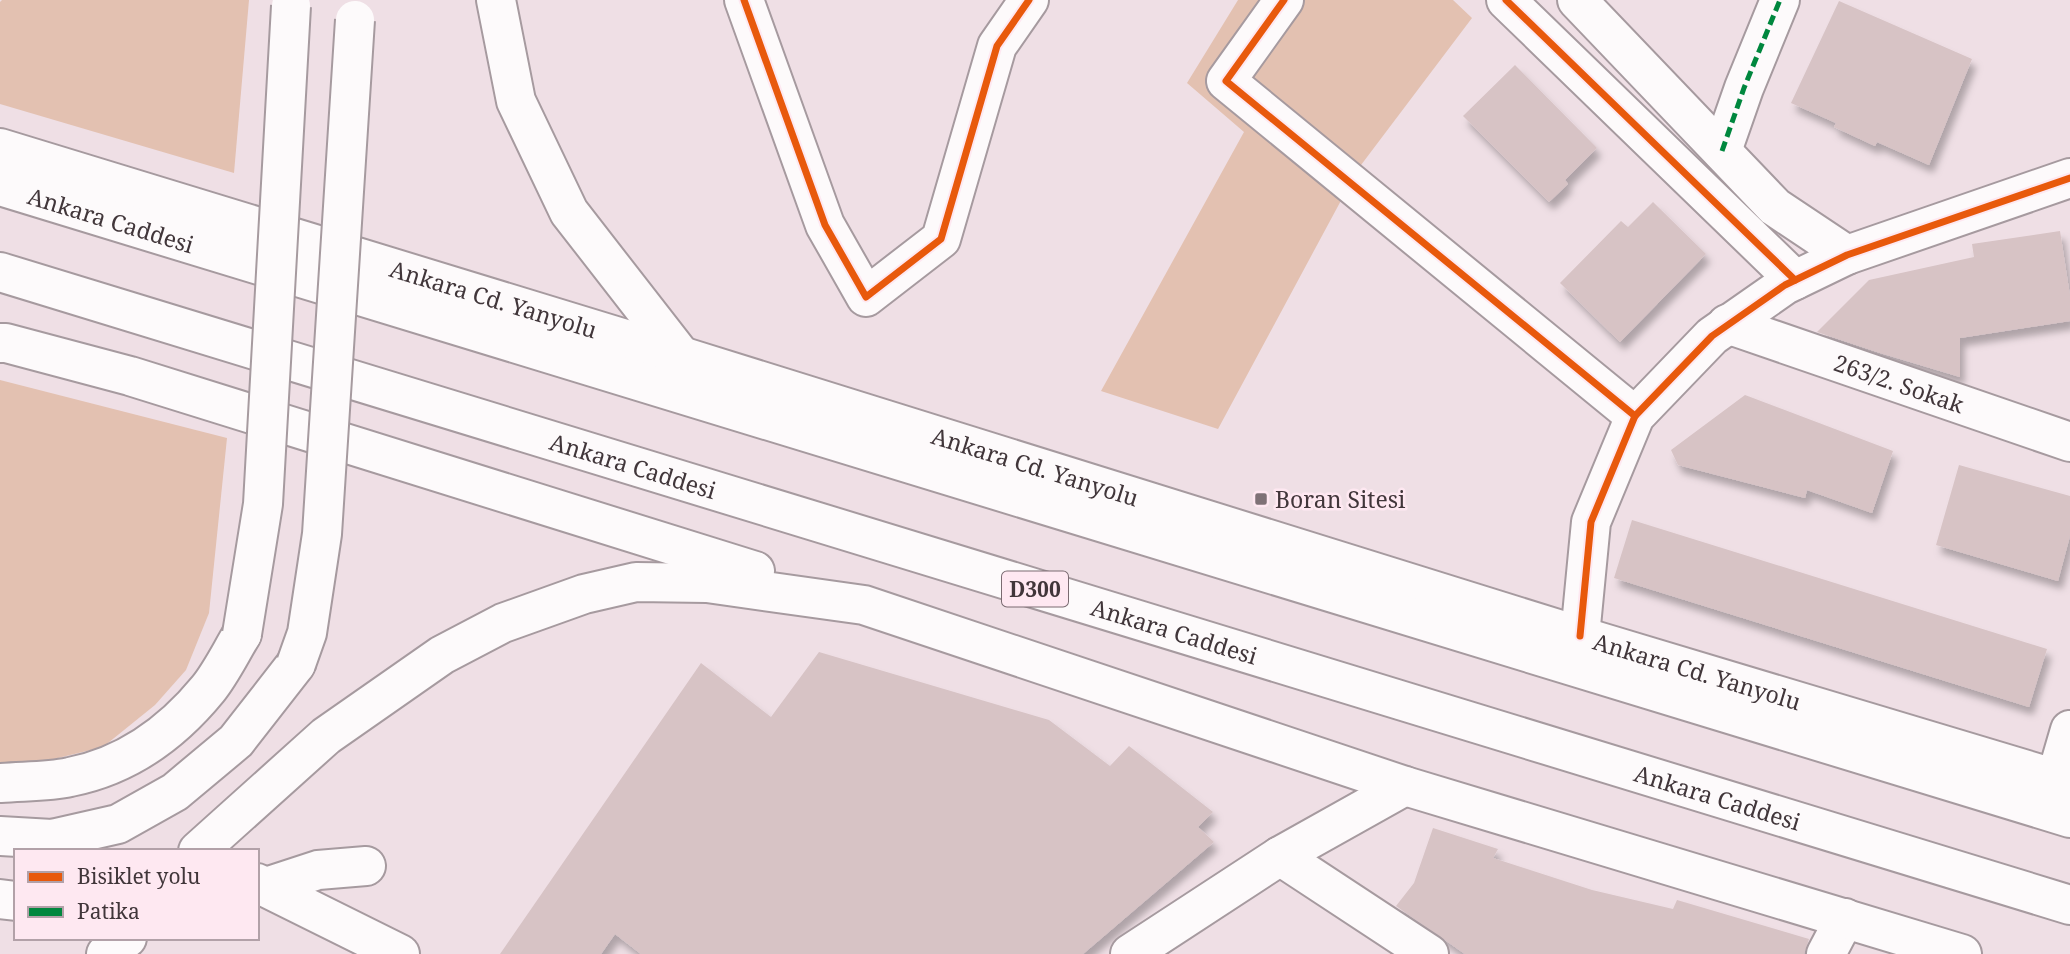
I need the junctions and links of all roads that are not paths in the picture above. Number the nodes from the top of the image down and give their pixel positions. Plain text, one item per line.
1 (496, 0) edge
2 (744, 0) edge
3 (1029, 0) edge
4 (1284, 0) edge
5 (1506, 0) edge
6 (1577, 0) edge
7 (1780, 0) edge
8 (291, 3) edge
9 (356, 10) edge
10 (0, 148) edge
11 (1722, 151) junction
12 (2070, 178) edge
13 (0, 186) edge
14 (1847, 255) junction
15 (0, 272) edge
16 (1795, 280) junction
17 (1727, 324) junction
18 (0, 343) edge
19 (681, 356) junction
20 (1635, 416) junction
21 (2070, 442) edge
22 (864, 605) junction
23 (1580, 636) junction
24 (2070, 730) edge
25 (2063, 780) edge
26 (0, 783) edge
27 (1405, 786) junction
28 (2070, 818) edge
29 (0, 836) edge
30 (200, 849) edge
31 (1280, 856) junction
32 (366, 866) dead end
33 (261, 885) edge
34 (2070, 905) edge
35 (1845, 918) junction
36 (124, 940) edge
37 (106, 954) edge
38 (400, 954) edge
39 (1130, 954) edge
40 (1429, 954) edge
41 (1826, 954) edge
42 (1962, 954) edge

1 - 19 main road
2 - 3 main road
4 - 20 main road
5 - 16 main road
6 - 11 main road
7 - 11 main road
8 - 26 main road, bridge
9 - 29 main road, bridge
10 - 19 main road, Ankara Cd. Yanyolu
11 - 14 main road
12 - 14 main road
13 - 28 main road, Ankara Caddesi
14 - 16 main road
15 - 34 main road, Ankara Caddesi / D300
16 - 17 main road
17 - 20 main road
17 - 21 main road, 263/2. Sokak
18 - 22 main road
19 - 23 main road, Ankara Cd. Yanyolu
20 - 23 main road
22 - 27 main road
22 - 30 main road
23 - 25 main road, Ankara Cd. Yanyolu
24 - 25 main road
27 - 31 main road
27 - 35 main road
31 - 39 main road
31 - 40 main road
32 - 33 main road
33 - 38 main road
35 - 41 main road
35 - 42 main road
36 - 37 main road

